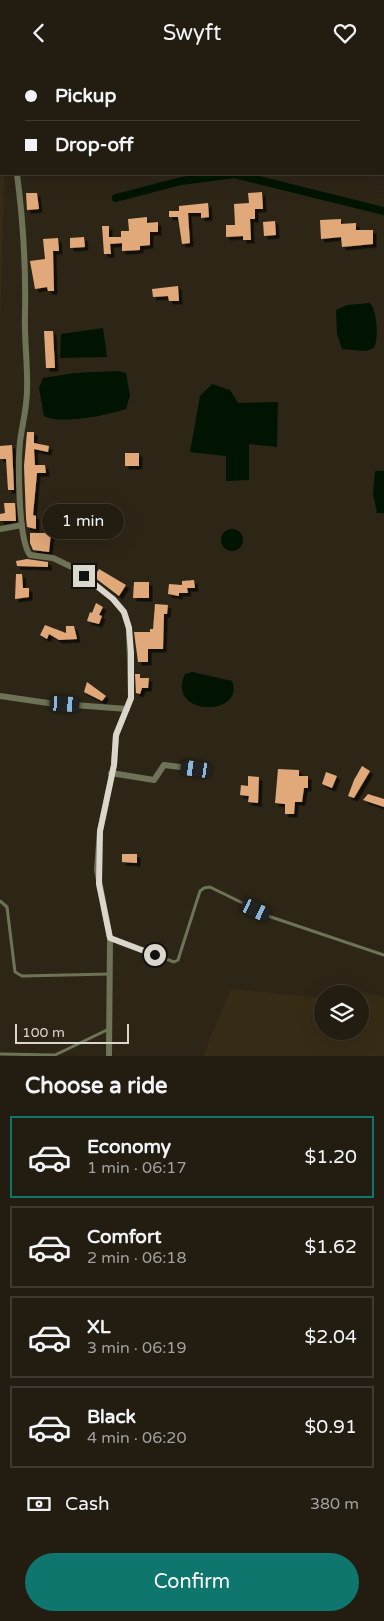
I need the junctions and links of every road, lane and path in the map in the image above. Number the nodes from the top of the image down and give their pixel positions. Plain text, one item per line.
1 (18, 175) edge
2 (22, 525) junction
3 (0, 529) edge
4 (0, 696) edge
5 (127, 709) junction
6 (196, 769) dead end
7 (111, 773) junction
8 (0, 901) edge
9 (110, 938) junction
10 (384, 955) edge
11 (110, 974) junction
12 (109, 1029) junction
13 (0, 1054) edge
14 (109, 1056) edge

1 - 2 street
2 - 3 street
2 - 5 street
4 - 5 street
5 - 7 street
6 - 7 street
7 - 9 street
8 - 11 lane
9 - 10 lane
9 - 11 street
11 - 12 street
12 - 13 lane
12 - 14 street

